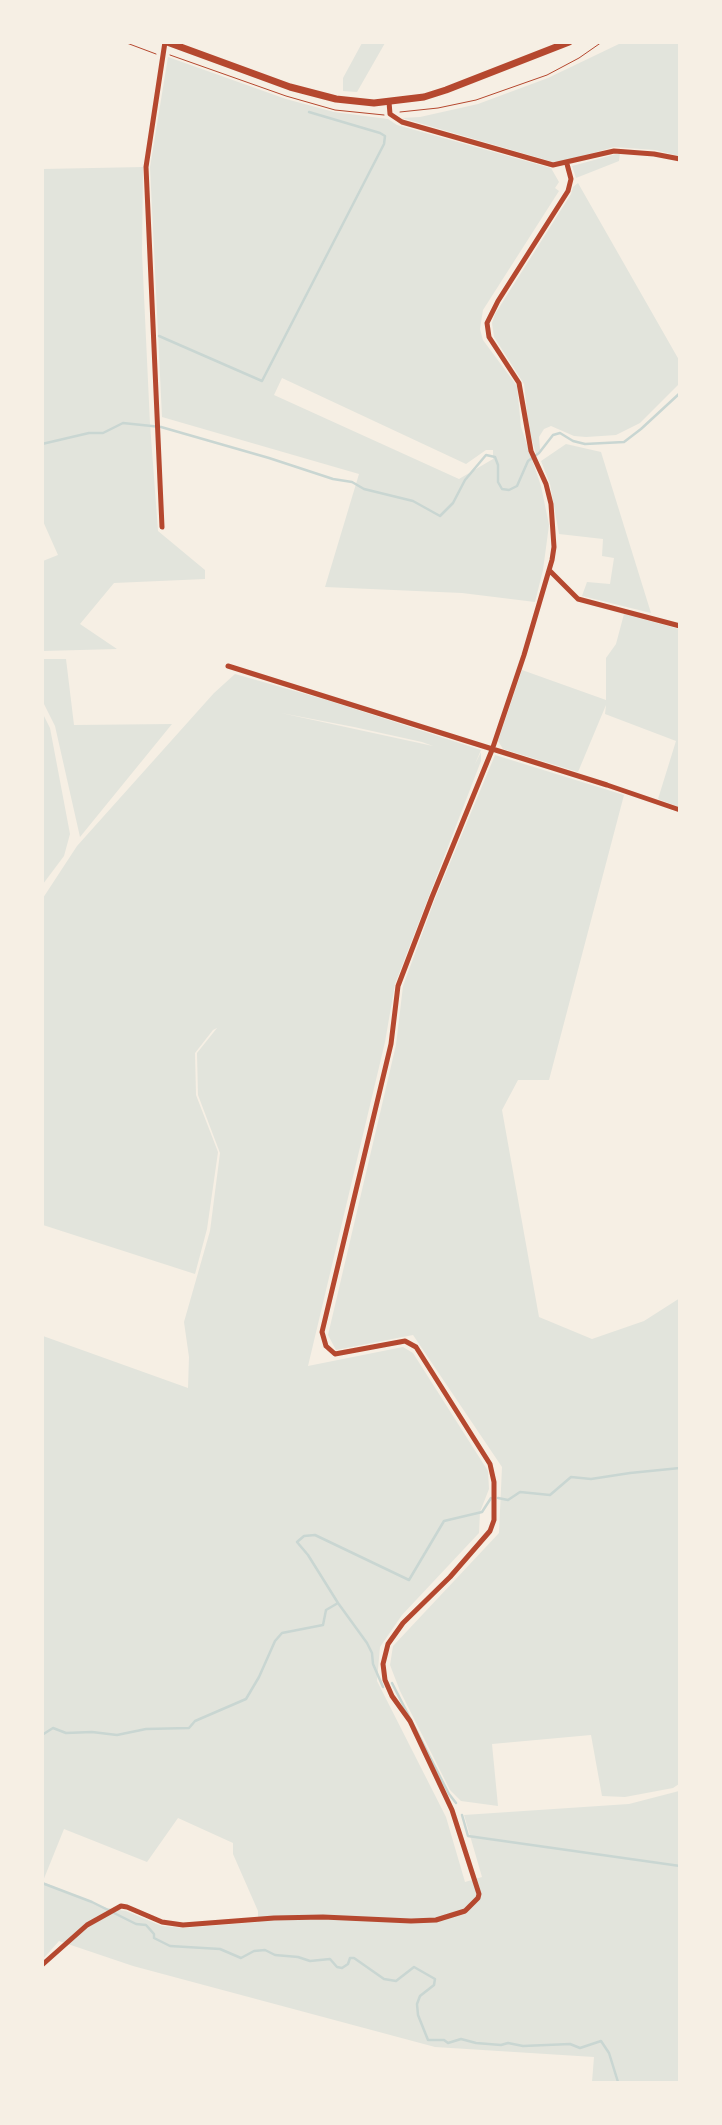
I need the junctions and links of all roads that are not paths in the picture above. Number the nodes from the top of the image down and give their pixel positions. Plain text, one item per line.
1 (166, 42) edge
2 (569, 42) edge
3 (389, 102) junction
4 (680, 159) edge
5 (567, 164) junction
6 (162, 527) dead end
7 (549, 570) junction
8 (680, 626) edge
9 (228, 666) dead end
10 (492, 750) junction
11 (680, 810) edge
12 (42, 1965) edge

1 - 3 main road
1 - 6 street
2 - 3 main road
3 - 5 street
4 - 5 street
5 - 7 street
7 - 8 street
7 - 10 street
9 - 10 street
10 - 11 street
10 - 12 street

